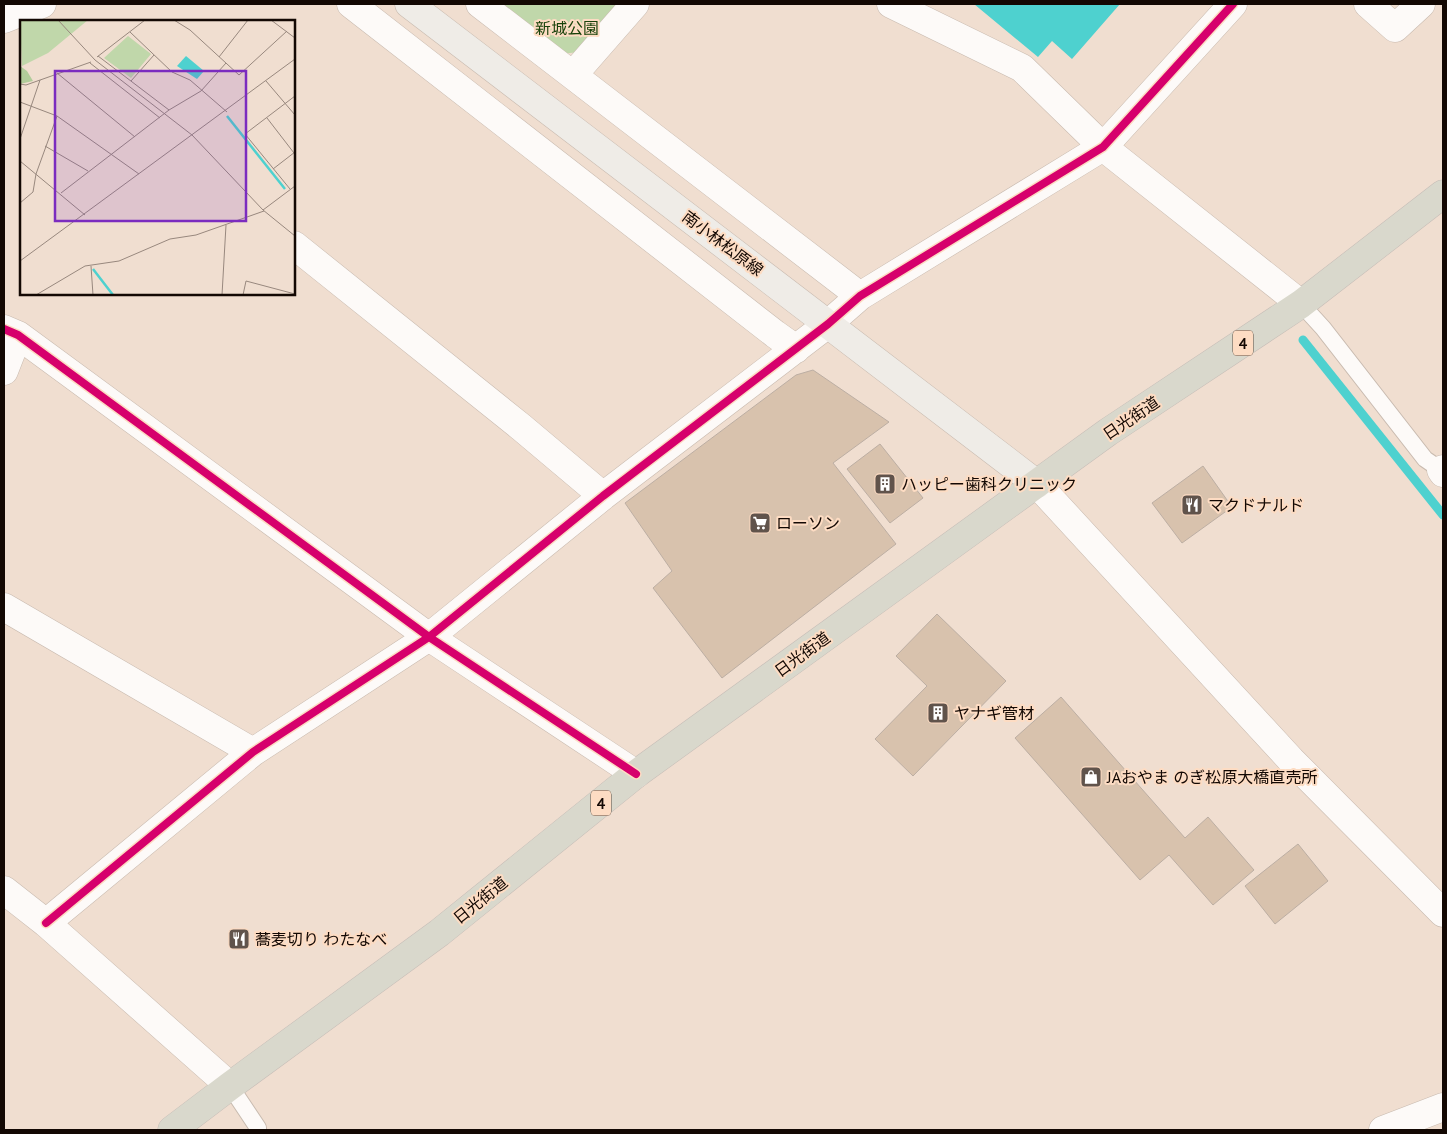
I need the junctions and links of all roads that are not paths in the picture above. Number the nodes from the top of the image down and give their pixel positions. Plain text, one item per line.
1 (350, 4) edge
2 (409, 4) edge
3 (480, 4) edge
4 (635, 4) edge
5 (890, 4) edge
6 (1233, 4) edge
7 (1368, 4) edge
8 (1421, 4) edge
9 (573, 75) junction
10 (1104, 147) junction
11 (1443, 194) edge
12 (295, 246) edge
13 (860, 296) junction
14 (1301, 304) junction
15 (828, 324) junction
16 (11, 332) edge
17 (796, 349) junction
18 (4, 371) edge
19 (1443, 471) edge
20 (1037, 484) junction
21 (603, 496) junction
22 (4, 607) edge
23 (430, 637) junction
24 (253, 752) junction
25 (636, 774) junction
26 (4, 890) edge
27 (1443, 913) edge
28 (46, 923) junction
29 (230, 1086) junction
30 (1443, 1107) edge
31 (172, 1130) edge
32 (258, 1130) edge
33 (1383, 1130) edge

1 - 17 street
2 - 15 main road, 南小林松原線
3 - 9 street
4 - 9 street
5 - 10 street
6 - 10 street
7 - 8 street
9 - 13 street
10 - 13 street
10 - 14 street
11 - 14 highway, 日光街道 / 4
12 - 21 street
13 - 15 street
14 - 19 lane
14 - 20 highway, 日光街道 / 4
15 - 17 street
15 - 20 main road, 南小林松原線
16 - 18 street
16 - 23 street
17 - 21 street
20 - 25 highway, 日光街道 / 4
20 - 27 street
21 - 23 street
22 - 24 street
23 - 24 street
23 - 25 street
24 - 28 street
25 - 29 highway, 日光街道 / 4
26 - 28 street
28 - 29 street
29 - 31 highway, 日光街道 / 4
29 - 32 lane
30 - 33 street

